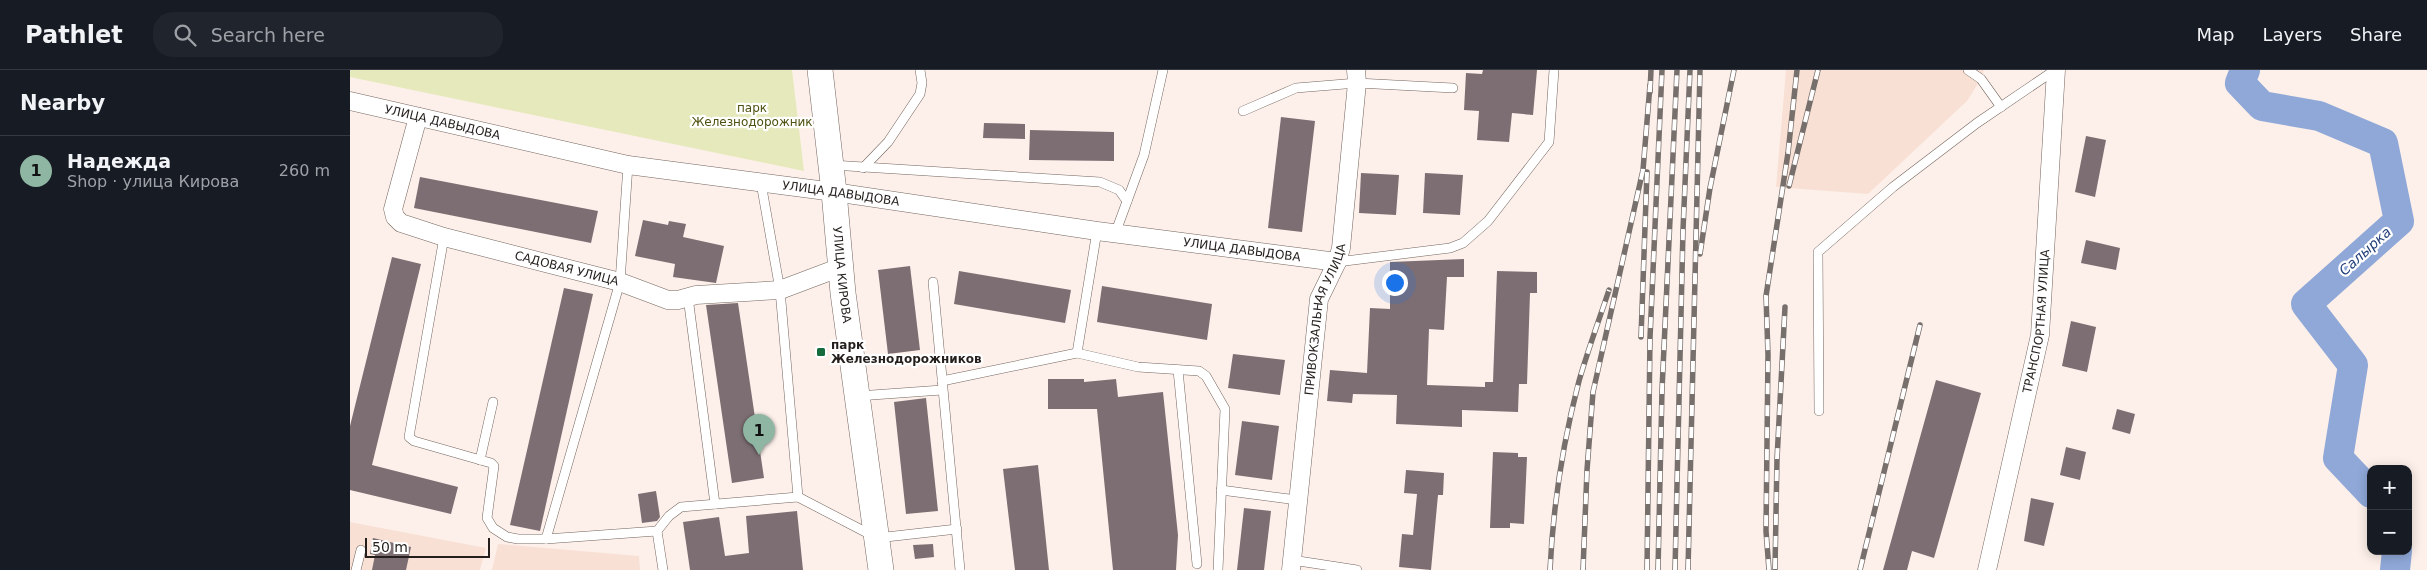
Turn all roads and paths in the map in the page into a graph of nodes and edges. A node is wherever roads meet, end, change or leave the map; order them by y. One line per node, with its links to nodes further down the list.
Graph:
1 (820, 70): 14 (main road, УЛИЦА КИРОВА)
2 (920, 70): 15 (lane)
3 (1163, 70): 18 (lane)
4 (1554, 70): 22 (lane)
5 (1968, 70): 10 (lane)
6 (2056, 70): 10 (lane); 52 (street, ТРАНСПОРТНАЯ УЛИЦА)
7 (1356, 77): 8 (lane); 11 (lane); 22 (street, ПРИВОКЗАЛЬНАЯ УЛИЦА)
8 (1453, 88)
9 (350, 101): 12 (street, УЛИЦА ДАВЫДОВА)
10 (2001, 107): 33 (lane)
11 (1243, 111)
12 (418, 117): 13 (street, УЛИЦА ДАВЫДОВА); 21 (street, САДОВАЯ УЛИЦА)
13 (628, 165): 16 (street, УЛИЦА ДАВЫДОВА); 24 (lane)
14 (831, 165): 15 (lane); 17 (main road, УЛИЦА КИРОВА)
15 (863, 168): 18 (lane)
16 (761, 183): 17 (street, УЛИЦА ДАВЫДОВА); 26 (lane)
17 (834, 192): 19 (street, УЛИЦА ДАВЫДОВА); 23 (main road, УЛИЦА КИРОВА)
18 (1126, 202): 20 (lane)
19 (1097, 231): 20 (street, УЛИЦА ДАВЫДОВА); 28 (lane)
20 (1115, 234): 22 (street, УЛИЦА ДАВЫДОВА)
21 (444, 237): 24 (street, САДОВАЯ УЛИЦА); 34 (lane)
22 (1337, 262): 37 (street, ПРИВОКЗАЛЬНАЯ УЛИЦА)
23 (841, 267): 26 (street, САДОВАЯ УЛИЦА); 31 (main road, УЛИЦА КИРОВА)
24 (620, 282): 27 (street, САДОВАЯ УЛИЦА); 42 (lane)
25 (933, 282): 30 (lane)
26 (780, 290): 27 (street, САДОВАЯ УЛИЦА); 36 (lane)
27 (688, 297): 38 (lane)
28 (1078, 353): 29 (lane); 30 (lane)
29 (1178, 370): 35 (lane); 44 (lane)
30 (942, 386): 31 (lane); 39 (lane)
31 (858, 396): 41 (main road, УЛИЦА КИРОВА)
32 (493, 402): 34 (lane)
33 (1819, 411)
34 (480, 460): 42 (lane)
35 (1221, 490): 37 (lane); 50 (lane)
36 (798, 497): 38 (lane); 41 (lane)
37 (1297, 500): 45 (street, ПРИВОКЗАЛЬНАЯ УЛИЦА)
38 (715, 504): 40 (lane)
39 (956, 529): 41 (lane); 49 (lane)
40 (657, 531): 42 (lane); 47 (lane)
41 (877, 538): 48 (main road, УЛИЦА КИРОВА)
42 (546, 539)
43 (361, 550): 46 (lane)
44 (1197, 564)
45 (1291, 565): 51 (lane)
46 (356, 570)
47 (663, 570)
48 (881, 570)
49 (960, 570)
50 (1218, 570)
51 (1358, 570)
52 (1986, 570)

